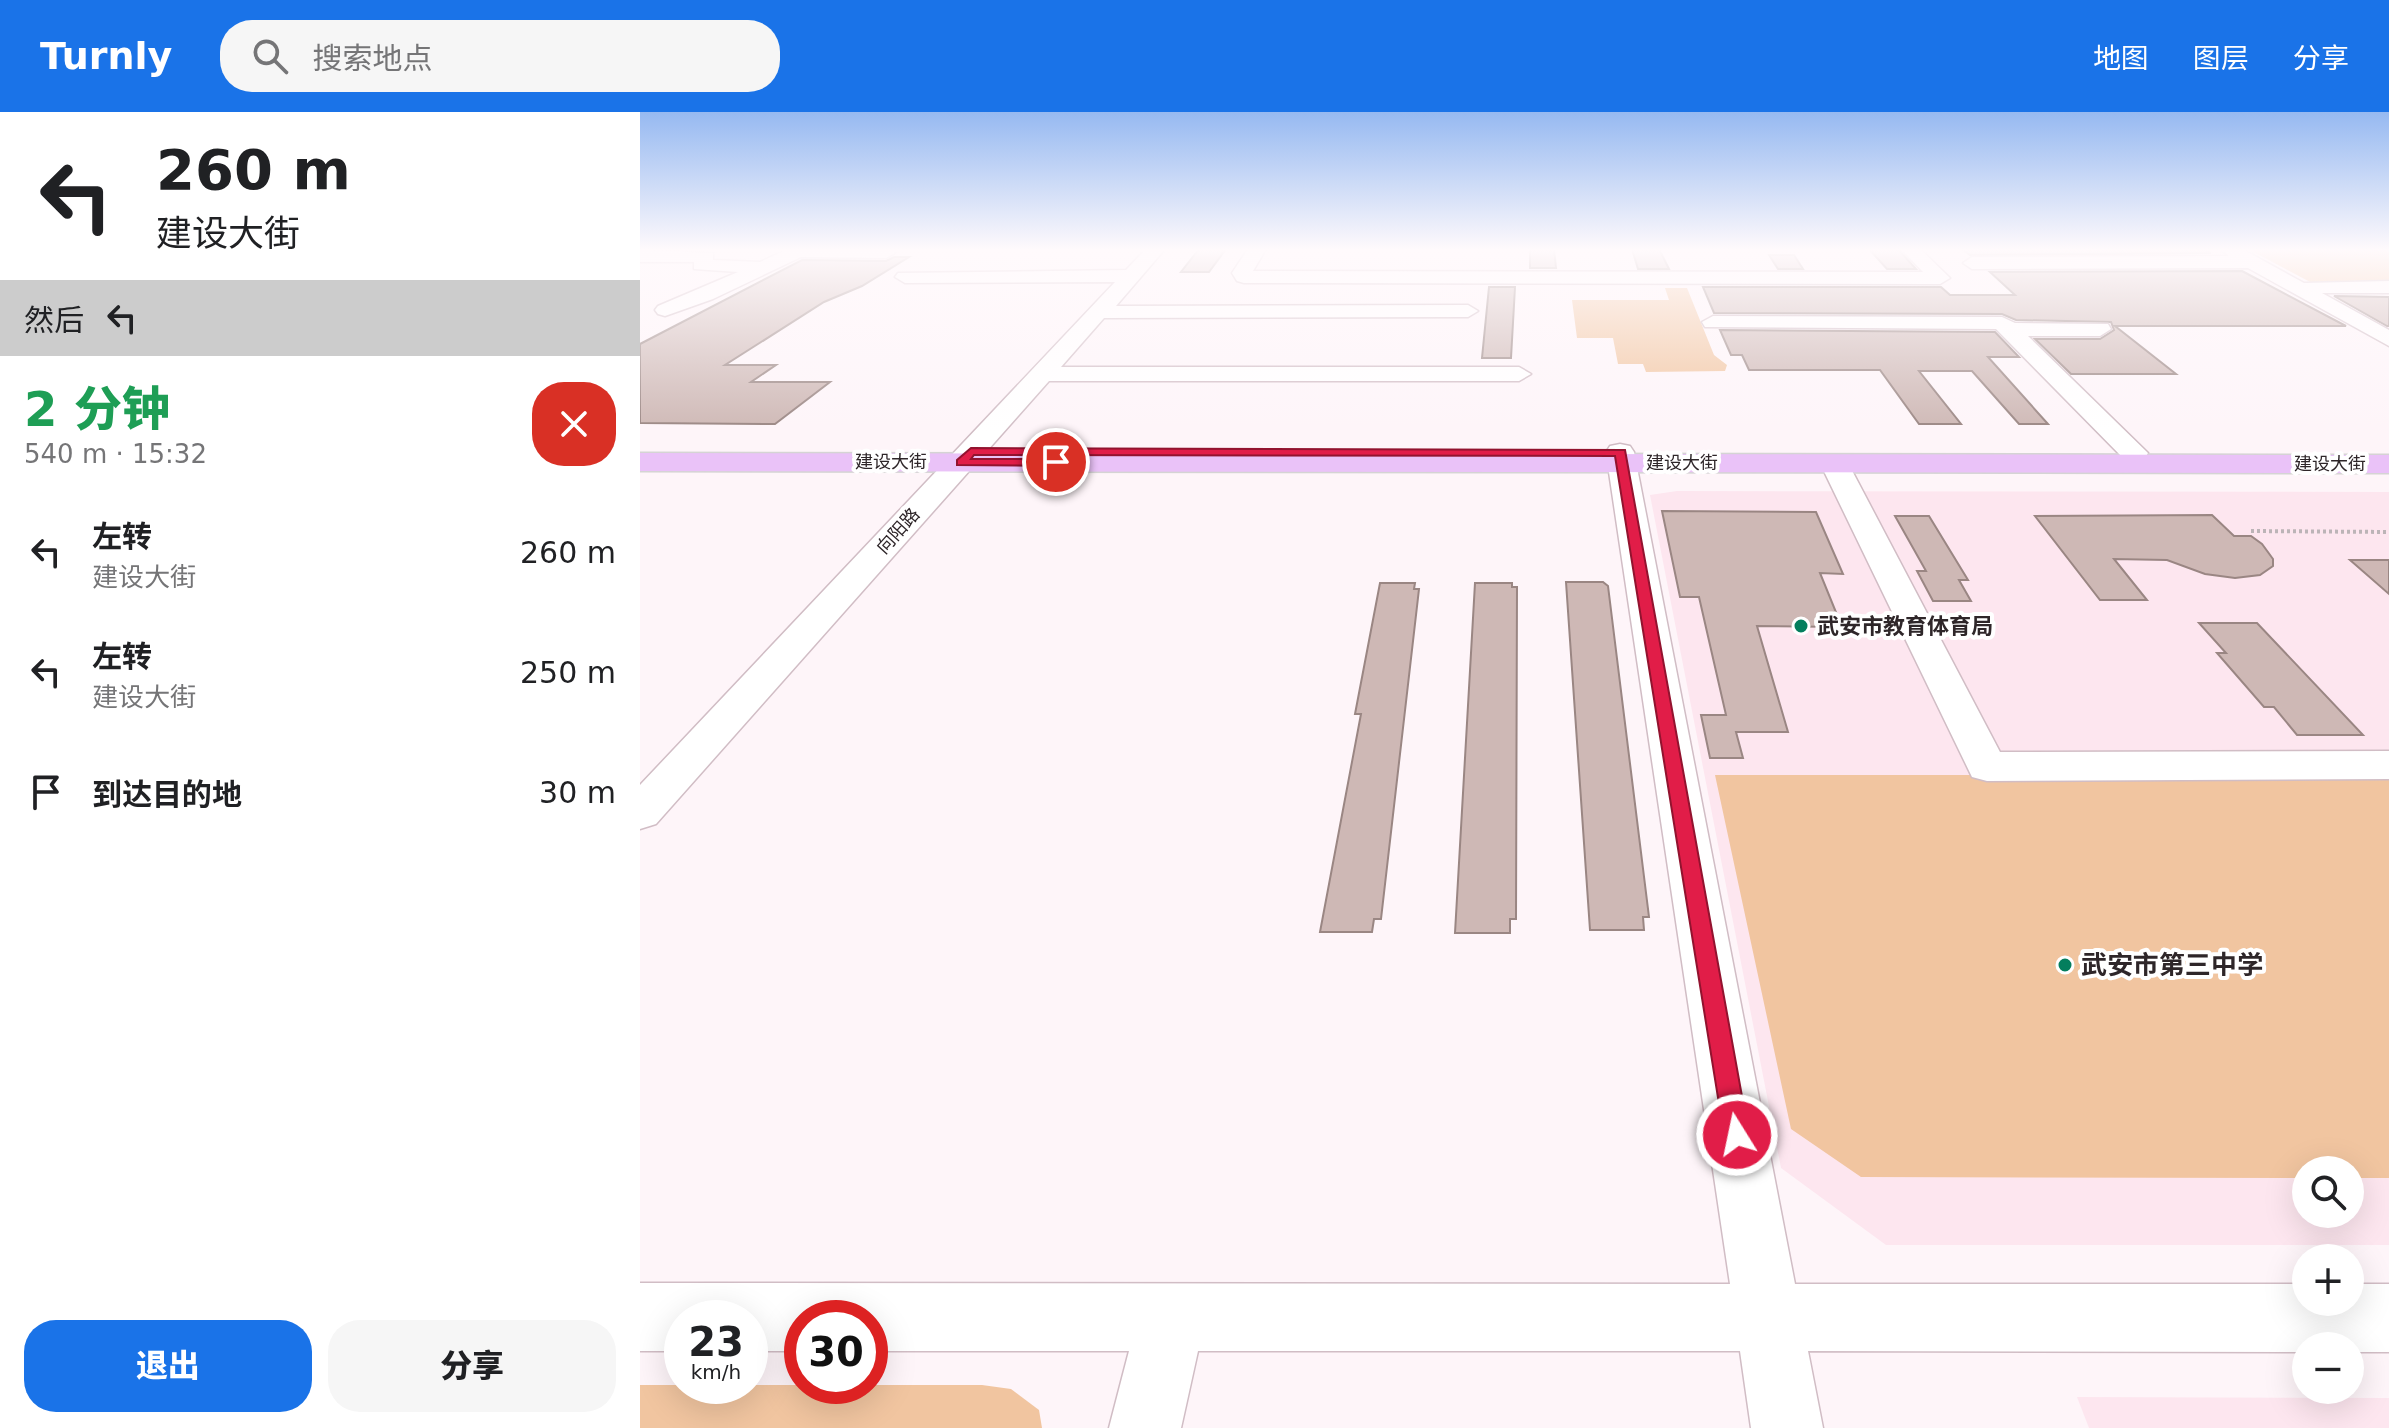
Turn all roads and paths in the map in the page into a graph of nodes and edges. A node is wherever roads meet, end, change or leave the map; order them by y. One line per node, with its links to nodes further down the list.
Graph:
1 (665, 310): 7 (street)
2 (2340, 310): 11 (street)
3 (2354, 310): 9 (street)
4 (1468, 311): 5 (street)
5 (1098, 312): 12 (street, 向阳路)
6 (1713, 322): 10 (street)
7 (640, 324)
8 (2100, 329): 10 (street)
9 (2389, 329)
10 (2009, 330): 15 (street)
11 (2389, 339)
12 (1042, 374): 13 (street); 17 (street, 向阳路)
13 (1519, 374)
14 (640, 451): 17 (main road, 建设大街)
15 (2134, 453): 16 (main road, 建设大街); 18 (main road, 建设大街)
16 (2389, 453)
17 (966, 457): 18 (main road, 建设大街); 19 (main road, 建设大街); 25 (street, 向阳路)
18 (1621, 458): 20 (main road, 建设大街); 28 (street)
19 (640, 462)
20 (1834, 463): 21 (main road, 建设大街); 24 (street)
21 (2389, 464)
22 (2251, 531): 23 (path)
23 (2389, 532)
24 (2389, 765)
25 (640, 813)
26 (640, 1317): 27 (street)
27 (1172, 1317): 28 (street); 30 (street)
28 (1768, 1318): 29 (street); 31 (street)
29 (2389, 1318)
30 (1145, 1428)
31 (1787, 1428)

